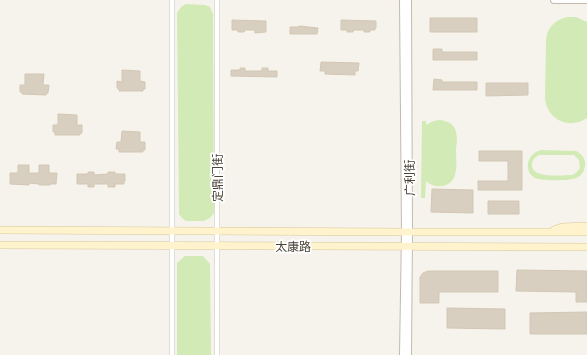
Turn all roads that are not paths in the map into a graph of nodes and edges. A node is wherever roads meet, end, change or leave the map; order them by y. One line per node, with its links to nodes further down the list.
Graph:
1 (172, 0): 10 (street)
2 (217, 0): 9 (street, 定鼎门街)
3 (403, 0): 11 (street, 广利街)
4 (408, 0): 11 (street, 广利街)
5 (554, 0): 6 (street)
6 (587, 0)
7 (587, 226): 12 (main road)
8 (0, 230): 10 (main road, 太康路)
9 (217, 230): 10 (main road, 太康路); 11 (main road, 太康路); 15 (street, 定鼎门街)
10 (172, 231): 16 (street)
11 (407, 232): 12 (main road, 太康路); 17 (street, 广利街)
12 (552, 232): 13 (main road, 太康路)
13 (587, 232)
14 (0, 245): 16 (main road, 太康路)
15 (217, 245): 16 (main road, 太康路); 17 (main road, 太康路); 22 (street, 定鼎门街)
16 (172, 246): 21 (street)
17 (407, 246): 18 (main road, 太康路); 23 (street, 广利街); 24 (street, 广利街)
18 (552, 247): 19 (main road, 太康路); 20 (main road)
19 (587, 247)
20 (587, 251)
21 (172, 355)
22 (217, 355)
23 (403, 355)
24 (408, 355)

